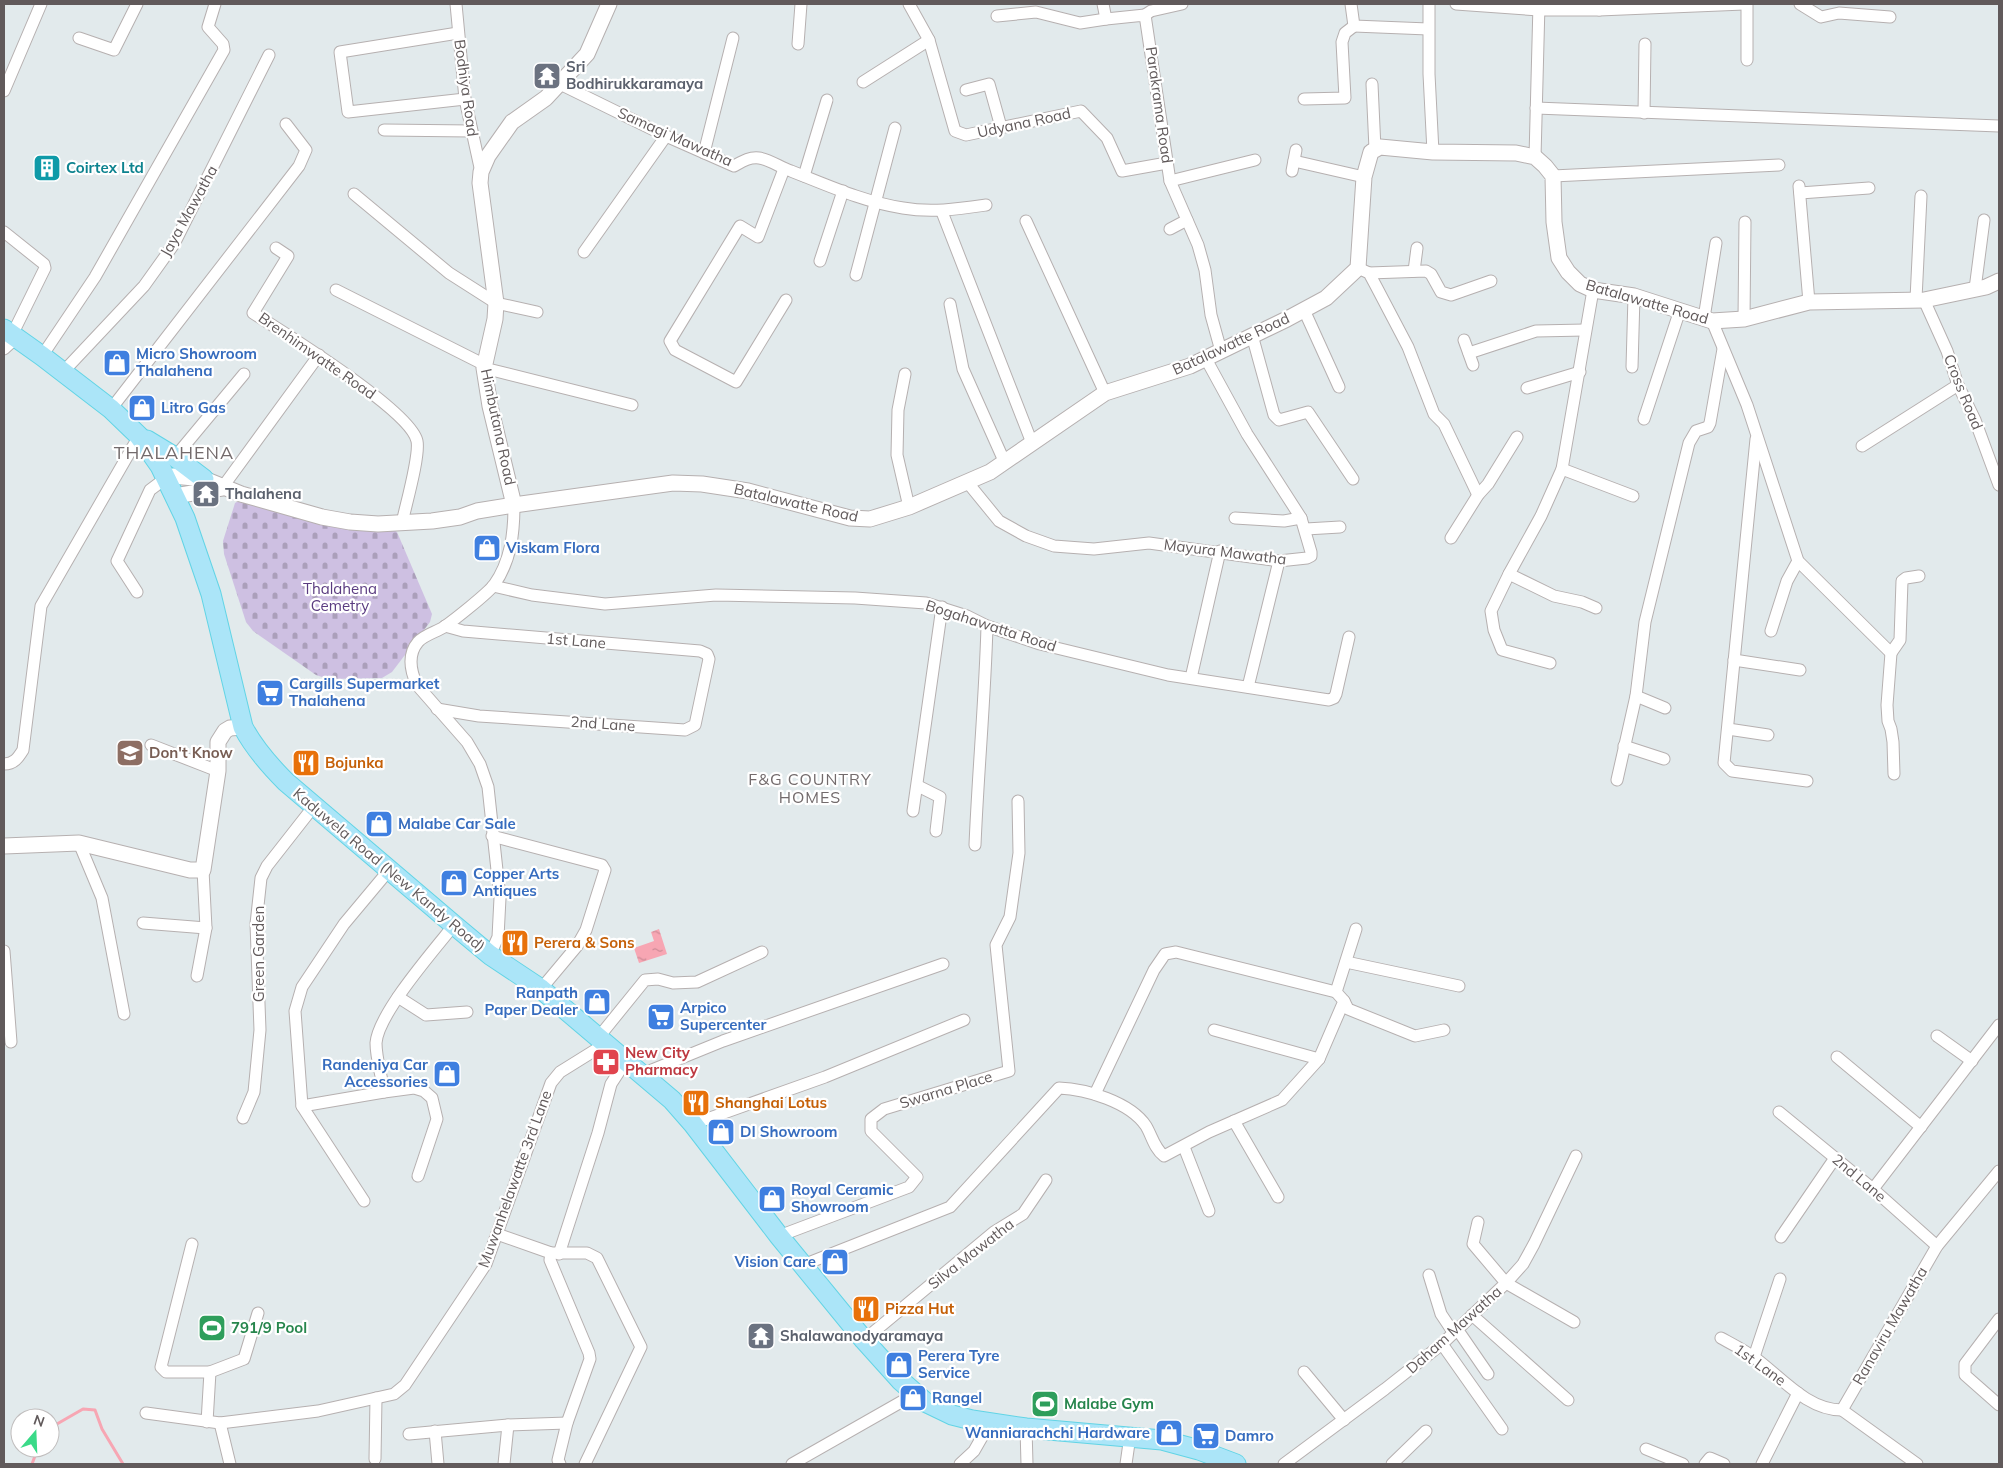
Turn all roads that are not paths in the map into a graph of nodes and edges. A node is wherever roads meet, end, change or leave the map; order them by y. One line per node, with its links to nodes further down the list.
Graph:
1 (41, 4): 37 (street)
2 (137, 4): 26 (street)
3 (215, 4): 109 (street)
4 (456, 4): 25 (street, Bodhiya Road)
5 (609, 4): 34 (street)
6 (801, 4): 29 (street)
7 (909, 4): 28 (street, Udyana Road)
8 (1103, 4): 22 (street)
9 (1182, 4): 19 (street)
10 (1351, 4): 23 (street)
11 (1429, 4): 24 (street)
12 (1456, 4): 16 (street)
13 (1746, 4): 15 (street); 32 (street)
14 (1800, 4): 18 (street)
15 (1699, 5): 17 (street)
16 (1539, 7): 17 (street); 41 (street)
17 (1600, 7)
18 (1838, 8): 21 (street)
19 (1145, 15): 22 (street); 56 (street, Parakrama Road)
20 (997, 16): 22 (street)
21 (1890, 17)
22 (1106, 19)
23 (1354, 26): 24 (street); 39 (street)
24 (1428, 29): 51 (street)
25 (458, 34): 38 (street, Bodhiya Road); 38 (street)
26 (79, 38)
27 (732, 38): 52 (street)
28 (929, 40): 33 (street); 45 (street, Udyana Road)
29 (798, 44)
30 (1645, 44): 42 (street)
31 (269, 54): 114 (street, Jaya Mawatha)
32 (1747, 60)
33 (863, 82)
34 (560, 84): 49 (street, Samagi Mawatha); 59 (street)
35 (1372, 84): 50 (street)
36 (966, 90): 45 (street)
37 (4, 92)
38 (465, 99): 48 (street, Bodhiya Road)
39 (1304, 99)
40 (827, 100): 60 (street)
41 (1536, 108): 42 (street); 53 (street)
42 (1644, 112): 44 (street)
43 (286, 124): 123 (street)
44 (1999, 126)
45 (1001, 127): 56 (street, Udyana Road)
46 (895, 128): 68 (street)
47 (384, 130): 48 (street)
48 (471, 131): 59 (street, Bodhiya Road)
49 (666, 136): 52 (street, Samagi Mawatha); 80 (street)
50 (1374, 149): 51 (street); 62 (street)
51 (1433, 152): 53 (street)
52 (704, 153): 58 (street, Samagi Mawatha)
53 (1535, 157): 61 (street)
54 (1255, 160): 63 (street)
55 (1294, 161): 62 (street)
56 (1167, 163): 63 (street, Parakrama Road)
57 (1779, 165): 61 (street)
58 (784, 169): 60 (street, Samagi Mawatha); 91 (street)
59 (481, 172): 94 (street, Himbutana Road)
60 (804, 176): 65 (street, Samagi Mawatha)
61 (1553, 176): 89 (street, Batalawatte Road)
62 (1364, 177): 82 (street)
63 (1170, 181): 71 (street, Parakrama Road)
64 (1869, 188): 93 (street)
65 (843, 191): 68 (street, Samagi Mawatha); 81 (street)
66 (354, 194): 94 (street)
67 (1921, 196): 92 (street)
68 (876, 202): 70 (street, Samagi Mawatha); 84 (street)
69 (986, 205): 70 (street, Samagi Mawatha)
70 (942, 212): 128 (street)
71 (1187, 220): 75 (street); 106 (street, Parakrama Road)
72 (1984, 220): 87 (street)
73 (1026, 221): 121 (street)
74 (1745, 222): 99 (street)
75 (1170, 229)
76 (4, 232): 103 (street)
77 (1716, 243): 100 (street)
78 (276, 248): 108 (street, Brenhimwatte Road)
79 (1417, 248): 83 (street)
80 (584, 252)
81 (820, 260)
82 (1364, 271): 83 (street); 96 (street, Batalawatte Road); 139 (street)
83 (1414, 271): 85 (street)
84 (856, 275)
85 (1491, 281)
86 (1999, 281): 87 (street, Batalawatte Road)
87 (1975, 289): 92 (street, Batalawatte Road)
88 (336, 290): 112 (street)
89 (1593, 290): 90 (street, Batalawatte Road); 101 (street)
90 (1634, 296): 97 (street, Batalawatte Road); 113 (street)
91 (786, 300)
92 (1920, 300): 93 (street, Batalawatte Road); 118 (street, Cross Road)
93 (1809, 302): 99 (street, Batalawatte Road)
94 (496, 303): 98 (street); 112 (street, Himbutana Road)
95 (950, 304): 131 (street)
96 (1304, 310): 102 (street, Batalawatte Road); 119 (street)
97 (1680, 310): 100 (street, Batalawatte Road); 124 (street)
98 (537, 312)
99 (1744, 319): 100 (street, Batalawatte Road)
100 (1708, 320): 105 (street)
101 (1585, 330): 107 (street); 115 (street)
102 (1252, 335): 106 (street, Batalawatte Road); 135 (street)
103 (9, 338): 109 (main road, Kaduwela Road (New Kandy Road))
104 (1464, 340): 107 (street)
105 (1723, 349): 125 (street); 169 (street)
106 (1221, 351): 110 (street, Batalawatte Road)
107 (1469, 353): 111 (street)
108 (319, 354): 138 (street); 145 (street, Brenhimwatte Road)
109 (42, 356): 114 (main road, Kaduwela Road (New Kandy Road))
110 (1206, 359): 121 (street, Batalawatte Road); 146 (street, Mayura Mawatha)
111 (1473, 365)
112 (483, 366): 122 (street); 142 (street, Himbutana Road)
113 (1632, 367)
114 (64, 372): 123 (main road, Kaduwela Road (New Kandy Road))
115 (1580, 372): 120 (street); 132 (street)
116 (244, 374): 130 (street)
117 (905, 374): 143 (street)
118 (1958, 385): 129 (street); 137 (street, Cross Road)
119 (1338, 387)
120 (1526, 388)
121 (1105, 393): 128 (street, Batalawatte Road)
122 (632, 404)
123 (111, 409): 126 (main road, Kaduwela Road (New Kandy Road))
124 (1644, 419)
125 (1756, 435): 151 (street); 164 (street)
126 (139, 436): 130 (main road); 133 (main road, Kaduwela Road (New Kandy Road)); 178 (street)
127 (1517, 437): 139 (street)
128 (1032, 442): 131 (street, Batalawatte Road)
129 (1862, 446)
130 (175, 457): 134 (main road)
131 (1005, 463): 136 (street, Batalawatte Road)
132 (1562, 469): 141 (street); 152 (street)
133 (166, 478): 134 (street); 140 (main road, Kaduwela Road (New Kandy Road)); 155 (street)
134 (204, 479): 138 (street, Batalawatte Road)
135 (1353, 479)
136 (968, 483): 143 (street, Batalawatte Road); 149 (street, Mayura Mawatha)
137 (1999, 485)
138 (222, 488): 140 (street); 145 (street, Batalawatte Road)
139 (1478, 495): 148 (street)
140 (175, 496): 172 (main road, Kaduwela Road (New Kandy Road))
141 (1633, 496)
142 (514, 504): 143 (street, Batalawatte Road); 145 (street, Batalawatte Road); 154 (street)
143 (909, 507)
144 (1235, 518): 146 (street)
145 (402, 523)
146 (1303, 524): 147 (street); 150 (street, Mayura Mawatha)
147 (1340, 527)
148 (1451, 538)
149 (1220, 552): 150 (street, Mayura Mawatha); 167 (street)
150 (1279, 561): 168 (street)
151 (1798, 561): 160 (street); 162 (street)
152 (1509, 574): 157 (street); 165 (street)
153 (1919, 576): 162 (street)
154 (493, 586): 156 (street, Bogahawatta Road); 158 (street)
155 (137, 592)
156 (942, 607): 159 (street, Bogahawatta Road); 183 (street)
157 (1596, 608)
158 (445, 626): 163 (street, 1st Lane); 171 (street)
159 (988, 626): 167 (street, Bogahawatta Road); 190 (street)
160 (1770, 631)
161 (1349, 637): 168 (street, Bogahawatta Road)
162 (1891, 653): 180 (street)
163 (707, 654): 171 (street, 2nd Lane)
164 (1734, 660): 166 (street); 173 (street)
165 (1550, 663)
166 (1800, 670)
167 (1191, 678): 168 (street, Bogahawatta Road)
168 (1248, 687)
169 (1636, 696): 170 (street); 176 (street)
170 (1665, 708)
171 (437, 709): 188 (street)
172 (243, 727): 179 (street); 185 (main road, Kaduwela Road (New Kandy Road))
173 (1728, 728): 174 (street); 182 (street)
174 (1768, 735)
175 (152, 745): 179 (street)
176 (1624, 746): 177 (street); 181 (street)
177 (1664, 759)
178 (4, 764)
179 (218, 771): 192 (street)
180 (1894, 774)
181 (1617, 780)
182 (1807, 781)
183 (918, 786): 186 (street); 187 (street)
184 (1018, 801): 242 (street, Swarna Place)
185 (314, 806): 193 (main road, Kaduwela Road (New Kandy Road)); 226 (street, Green Garden)
186 (913, 811)
187 (936, 831)
188 (492, 836): 200 (street); 205 (street)
189 (79, 843): 191 (street); 192 (street); 209 (street)
190 (975, 845)
191 (4, 846)
192 (203, 870): 196 (street)
193 (390, 870): 195 (main road, Kaduwela Road (New Kandy Road)); 224 (street)
194 (143, 923): 196 (street)
195 (454, 926): 200 (main road, Kaduwela Road (New Kandy Road)); 206 (street)
196 (206, 928): 203 (street)
197 (1356, 929): 201 (street)
198 (4, 951): 216 (street)
199 (762, 952): 215 (street, Muwanhelawatte 3rd Lane)
200 (490, 955): 205 (main road, Kaduwela Road (New Kandy Road))
201 (1346, 962): 204 (street); 207 (street)
202 (943, 964): 221 (street)
203 (197, 976)
204 (1459, 986)
205 (541, 989): 215 (main road, Kaduwela Road (New Kandy Road))
206 (398, 997): 208 (street); 222 (street)
207 (1340, 997): 213 (street); 218 (street); 223 (street)
208 (467, 1012)
209 (124, 1014)
210 (964, 1020): 228 (street)
211 (1999, 1026): 220 (street)
212 (1214, 1030): 218 (street)
213 (1444, 1030)
214 (1937, 1036): 220 (street)
215 (601, 1041): 219 (main road, Kaduwela Road (New Kandy Road)); 241 (street, Muwanhelawatte 3rd Lane)
216 (12, 1042)
217 (1837, 1057): 229 (street)
218 (1319, 1059): 227 (street)
219 (626, 1061): 221 (main road, Kaduwela Road (New Kandy Road)); 246 (street)
220 (1972, 1061): 229 (street)
221 (642, 1074): 228 (main road, Kaduwela Road (New Kandy Road))
222 (384, 1092): 224 (street); 234 (street)
223 (1095, 1094): 230 (street); 247 (street)
224 (302, 1106): 238 (street)
225 (1779, 1112): 232 (street, 2nd Lane)
226 (243, 1118)
227 (1234, 1121): 230 (street); 237 (street)
228 (693, 1124): 242 (main road, Kaduwela Road (New Kandy Road))
229 (1921, 1127): 236 (street)
230 (1184, 1146): 239 (street)
231 (1576, 1156): 250 (street, Daham Mawatha)
232 (1835, 1158): 236 (street, 2nd Lane); 243 (street)
233 (1999, 1171): 245 (street, Ranaviru Mawatha)
234 (418, 1176)
235 (1046, 1180): 257 (street, Silva Mawatha)
236 (1872, 1189): 245 (street, 2nd Lane)
237 (1278, 1197)
238 (364, 1200)
239 (1210, 1211)
240 (1478, 1222): 250 (street)
241 (497, 1234): 246 (street); 265 (street, Muwanhelawatte 3rd Lane)
242 (779, 1236): 247 (main road, Kaduwela Road (New Kandy Road))
243 (1781, 1237)
244 (192, 1244): 260 (street)
245 (1937, 1246): 268 (street, Ranaviru Mawatha)
246 (555, 1254): 273 (street); 288 (street)
247 (803, 1265): 257 (main road, Kaduwela Road (New Kandy Road))
248 (1429, 1275): 255 (street)
249 (1780, 1278): 259 (street)
250 (1506, 1283): 252 (street, Daham Mawatha); 254 (street)
251 (258, 1313): 260 (street)
252 (1472, 1315): 255 (street, Daham Mawatha); 266 (street)
253 (1999, 1319): 267 (street)
254 (1574, 1322)
255 (1455, 1330): 258 (street, Daham Mawatha); 262 (street)
256 (1721, 1338): 259 (street, 1st Lane)
257 (864, 1340): 264 (main road, Kaduwela Road (New Kandy Road))
258 (1442, 1344): 270 (street, Daham Mawatha); 277 (street)
259 (1754, 1357): 263 (street, 1st Lane)
260 (210, 1372): 271 (street)
261 (1304, 1372): 270 (street)
262 (1488, 1374)
263 (1798, 1393): 268 (street, 1st Lane); 299 (street, 1st Lane)
264 (915, 1394): 274 (main road, Kaduwela Road (New Kandy Road)); 289 (street)
265 (376, 1398): 272 (street, Muwanhelawatte 3rd Lane); 283 (street)
266 (1568, 1400)
267 (1999, 1404)
268 (1842, 1410): 300 (street)
269 (146, 1413): 271 (street, Muwanhelawatte 3rd Lane)
270 (1344, 1420): 294 (street, Daham Mawatha)
271 (207, 1422): 272 (street, Muwanhelawatte 3rd Lane)
272 (220, 1423): 284 (street)
273 (567, 1423): 275 (street); 287 (street)
274 (990, 1423): 276 (main road, Kaduwela Road (New Kandy Road)); 290 (street)
275 (508, 1425): 279 (street); 286 (street)
276 (1026, 1428): 281 (main road, Kaduwela Road (New Kandy Road)); 291 (street)
277 (1502, 1429)
278 (1426, 1431): 295 (street)
279 (436, 1432): 280 (street); 285 (street)
280 (409, 1434)
281 (1130, 1436): 292 (street); 293 (main road, Kaduwela Road (New Kandy Road))
282 (1646, 1449): 296 (street)
283 (375, 1458)
284 (230, 1464)
285 (438, 1464)
286 (504, 1464)
287 (560, 1464)
288 (585, 1464)
289 (792, 1464)
290 (960, 1464)
291 (1027, 1464)
292 (1126, 1464)
293 (1236, 1464)
294 (1284, 1464)
295 (1392, 1464)
296 (1683, 1464)
297 (1704, 1464): 298 (street)
298 (1724, 1464)
299 (1762, 1464)
300 (1917, 1464)

